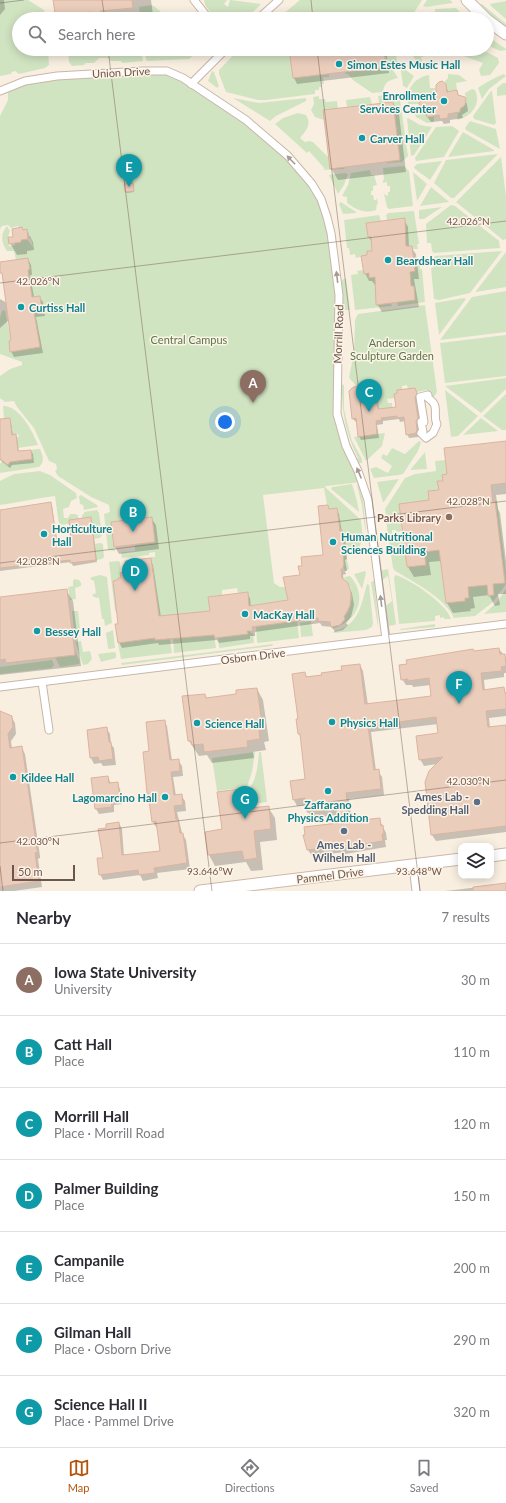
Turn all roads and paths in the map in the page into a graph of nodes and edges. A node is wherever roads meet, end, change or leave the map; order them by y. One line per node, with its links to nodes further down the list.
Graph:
1 (194, 0): 4 (street)
2 (279, 0): 5 (street)
3 (467, 0): 6 (street)
4 (203, 12)
5 (266, 12)
6 (478, 12)
7 (494, 26): 8 (street)
8 (506, 34)
9 (219, 56): 10 (street)
10 (191, 84): 11 (street, Union Drive); 14 (street, Morrill Road, one-way to 10)
11 (0, 91)
12 (435, 414): 12 (street)
13 (506, 624): 14 (street, Osborn Drive)
14 (386, 639): 15 (street, Osborn Drive)
15 (42, 682): 16 (street, Osborn Drive); 17 (street)
16 (0, 687)
17 (50, 730)
18 (506, 854): 19 (street)
19 (494, 856)
20 (458, 859): 21 (street, Pammel Drive)
21 (413, 865): 22 (street, Pammel Drive); 23 (street)
22 (205, 891)
23 (416, 891)

